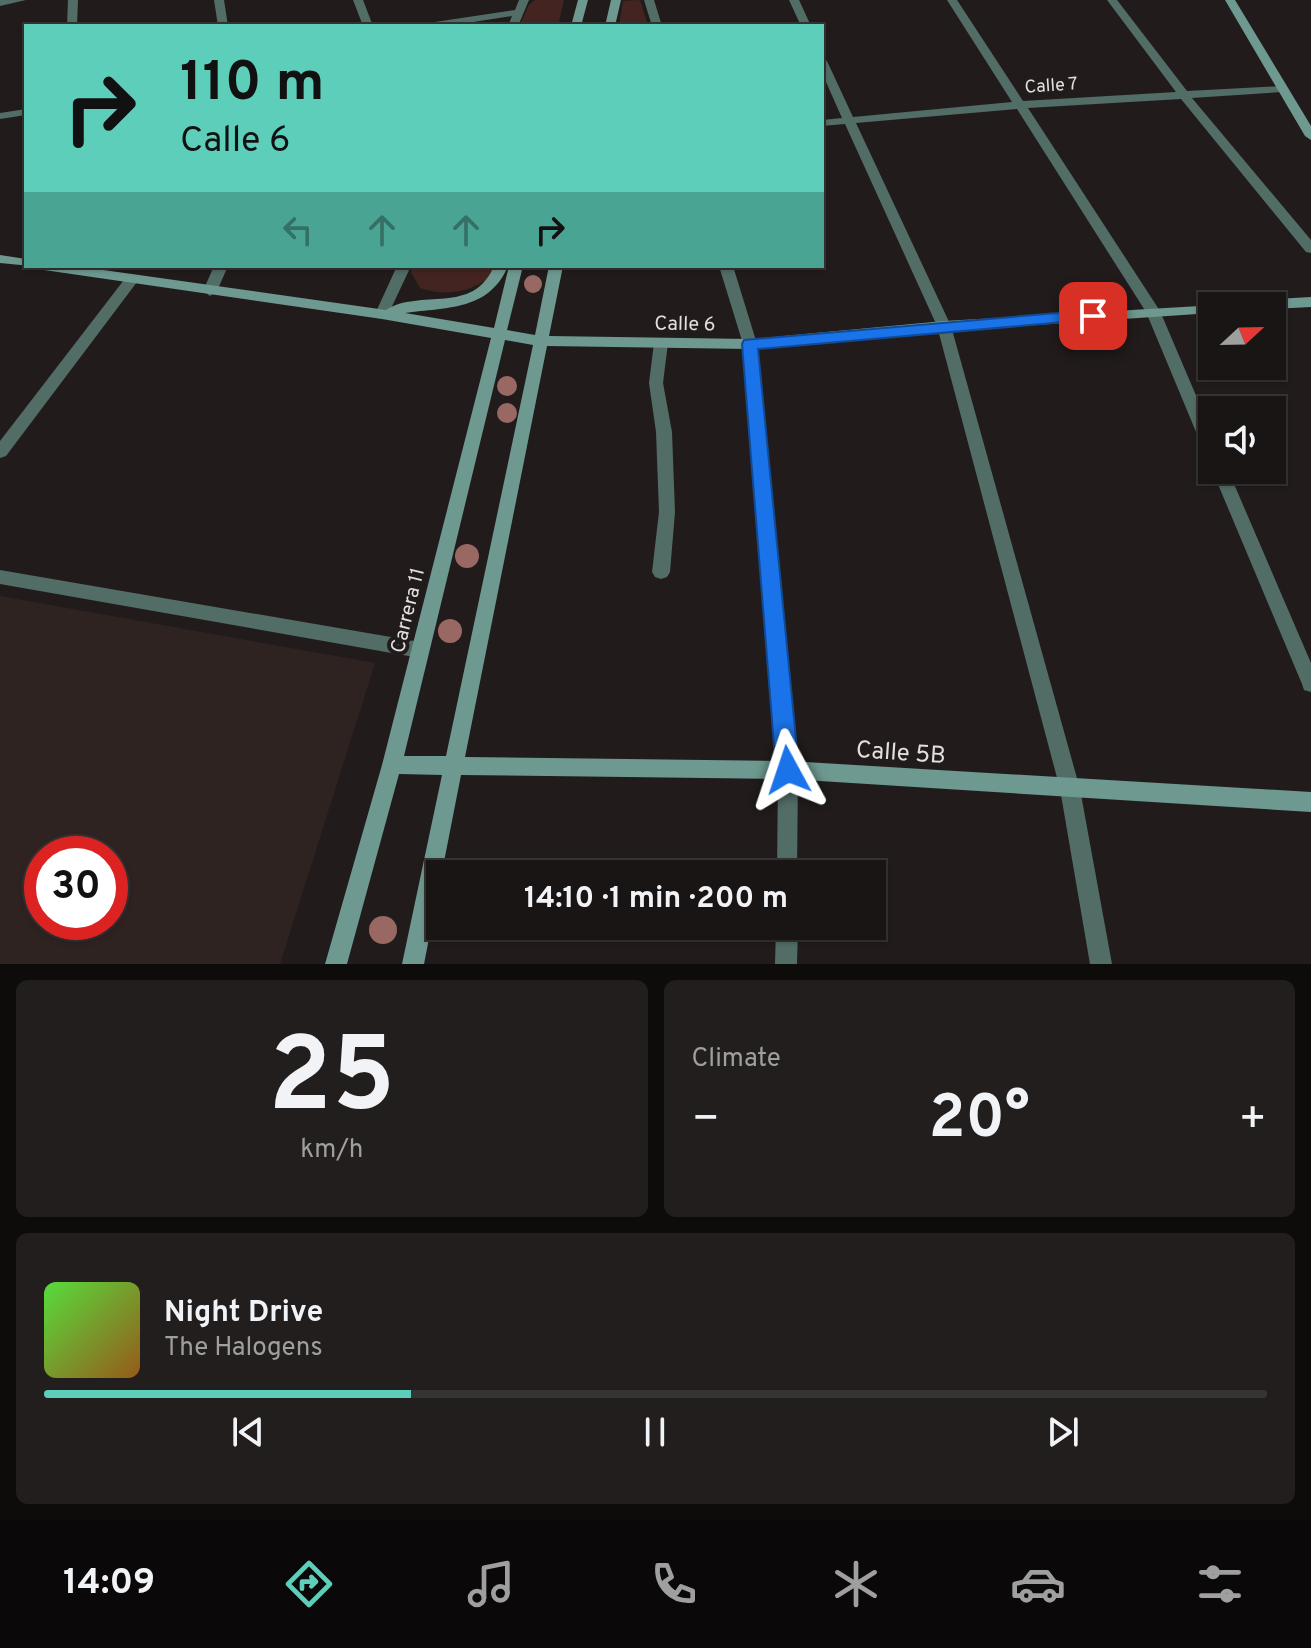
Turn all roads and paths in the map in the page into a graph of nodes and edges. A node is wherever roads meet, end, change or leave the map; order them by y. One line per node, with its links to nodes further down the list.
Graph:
1 (21, 0): 13 (street)
2 (73, 0): 15 (street)
3 (219, 0): 16 (street)
4 (358, 0): 17 (street)
5 (524, 0): 14 (street)
6 (583, 0): 20 (main road)
7 (616, 0): 21 (main road)
8 (649, 0): 22 (street)
9 (794, 0): 23 (street)
10 (952, 0): 27 (street)
11 (1112, 0): 26 (street)
12 (1230, 0): 25 (main road)
13 (0, 3)
14 (520, 12): 18 (street); 19 (street)
15 (72, 24)
16 (223, 24)
17 (367, 24)
18 (441, 24)
19 (514, 24)
20 (577, 24)
21 (610, 24)
22 (656, 24)
23 (805, 24)
24 (824, 65): 32 (street)
25 (1282, 89): 26 (street, Calle 7); 29 (main road)
26 (1183, 94): 27 (street, Calle 7); 35 (street)
27 (1020, 105): 32 (street, Calle 7); 50 (street)
28 (24, 112): 31 (street)
29 (1296, 113): 30 (street); 34 (main road)
30 (1311, 113)
31 (0, 116)
32 (849, 120): 33 (street, Calle 7); 52 (street)
33 (824, 123)
34 (1311, 136)
35 (1311, 249)
36 (0, 259): 37 (main road)
37 (24, 263)
38 (67, 268): 45 (main road, Calle 6)
39 (220, 268): 46 (street)
40 (403, 268): 51 (street)
41 (500, 268): 51 (main road)
42 (516, 268): 53 (main road, Carrera 11)
43 (556, 268): 54 (main road)
44 (727, 268): 56 (street)
45 (132, 279): 46 (main road, Calle 6); 58 (street)
46 (210, 291): 51 (main road, Calle 6)
47 (1311, 302): 48 (main road)
48 (1286, 303)
49 (1198, 309): 50 (main road, Calle 6)
50 (1153, 311): 52 (main road, Calle 6); 57 (street)
51 (382, 314): 53 (main road, Calle 6)
52 (944, 326): 56 (main road, Calle 6); 67 (street)
53 (500, 334): 54 (main road, Calle 6); 62 (main road, Carrera 11)
54 (540, 341): 55 (main road, Calle 6); 65 (main road)
55 (661, 343): 56 (main road, Calle 6); 60 (street)
56 (750, 344): 66 (street)
57 (1198, 418)
58 (0, 452)
59 (1226, 484): 63 (street)
60 (661, 572)
61 (0, 577): 62 (street)
62 (420, 650): 64 (main road, Carrera 11)
63 (1311, 684)
64 (392, 765): 65 (main road, Calle 5B); 71 (main road, Carrera 11)
65 (455, 766): 66 (main road, Calle 5B); 72 (main road)
66 (788, 770): 67 (main road, Calle 5B); 69 (street)
67 (1070, 789): 68 (main road, Calle 5B); 74 (street)
68 (1311, 802)
69 (787, 860)
70 (787, 940): 73 (street)
71 (336, 964)
72 (413, 964)
73 (786, 964)
74 (1101, 964)

